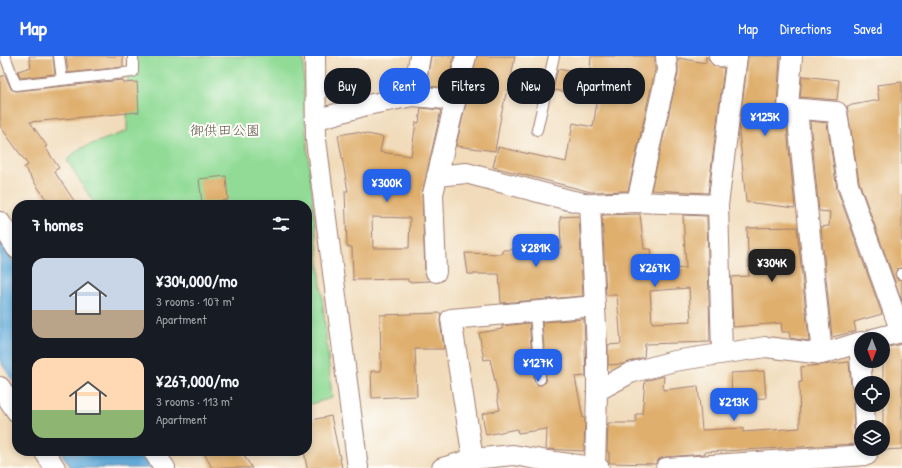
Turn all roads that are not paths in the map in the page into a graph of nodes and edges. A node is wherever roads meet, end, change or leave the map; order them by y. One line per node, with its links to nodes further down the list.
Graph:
1 (5, 56): 13 (lane)
2 (59, 56): 13 (lane)
3 (133, 56): 13 (lane)
4 (315, 56): 17 (street)
5 (420, 56): 11 (street)
6 (466, 56): 12 (street)
7 (554, 56): 18 (lane)
8 (666, 56): 20 (street)
9 (792, 56): 16 (street)
10 (731, 57): 22 (street)
11 (418, 68)
12 (463, 68)
13 (62, 80)
14 (379, 103): 17 (street)
15 (455, 104): 19 (street)
16 (796, 110): 28 (street); 31 (street)
17 (315, 120): 42 (street)
18 (537, 130)
19 (437, 176): 21 (street); 25 (street)
20 (637, 202): 21 (street); 22 (street)
21 (590, 204): 26 (street)
22 (718, 205): 30 (street)
23 (0, 222): 24 (street)
24 (12, 241)
25 (436, 272)
26 (595, 306): 27 (street); 34 (street)
27 (535, 312): 32 (lane); 39 (street)
28 (890, 335)
29 (854, 344): 31 (street)
30 (722, 352): 31 (street); 34 (street)
31 (822, 354)
32 (540, 379)
33 (0, 387): 35 (street)
34 (597, 391): 44 (street)
35 (12, 405)
36 (47, 456): 40 (street)
37 (157, 456): 41 (street)
38 (867, 457): 45 (street)
39 (473, 458): 43 (street); 44 (street)
40 (55, 468)
41 (165, 468)
42 (358, 468)
43 (442, 468)
44 (597, 468)
45 (666, 468)

